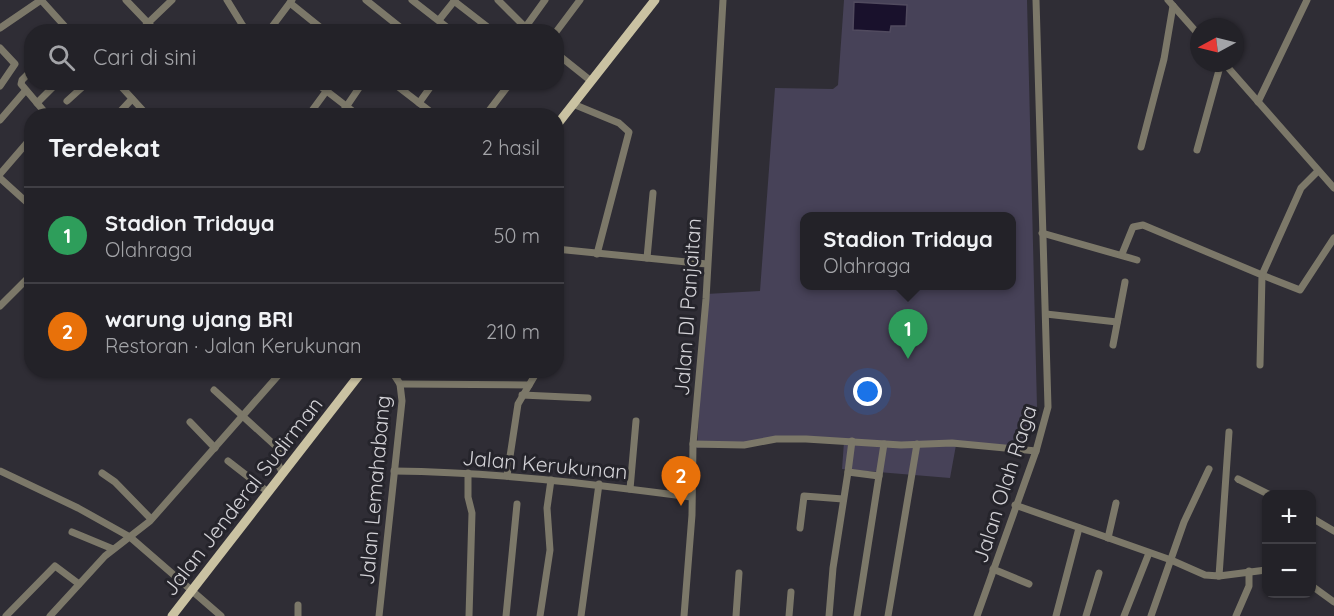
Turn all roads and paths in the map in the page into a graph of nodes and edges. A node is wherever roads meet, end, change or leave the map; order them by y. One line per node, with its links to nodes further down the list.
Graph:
1 (41, 0): 19 (street); 30 (street)
2 (126, 0): 18 (street)
3 (172, 0): 18 (street)
4 (227, 0): 20 (street)
5 (366, 0): 23 (street)
6 (412, 0): 17 (street)
7 (498, 0): 26 (street)
8 (545, 0): 27 (street)
9 (580, 0): 28 (street)
10 (656, 0): 35 (main road)
11 (723, 0): 77 (street, Jalan DI Panjaitan)
12 (1036, 0): 70 (street, Jalan Olah Raga)
13 (1307, 0): 48 (street)
14 (454, 1): 17 (street); 25 (street)
15 (291, 2): 21 (street); 22 (street)
16 (1171, 3): 29 (street); 63 (street)
17 (439, 20): 24 (street)
18 (148, 23)
19 (63, 24)
20 (242, 24)
21 (274, 24)
22 (317, 24)
23 (396, 24)
24 (444, 24)
25 (484, 24)
26 (522, 24)
27 (530, 24)
28 (562, 24)
29 (1190, 25)
30 (0, 28)
31 (0, 48): 36 (street)
32 (564, 59): 35 (street)
33 (1219, 72): 64 (street)
34 (1230, 72): 48 (street)
35 (591, 81): 51 (main road)
36 (0, 86)
37 (50, 90): 49 (street)
38 (79, 90): 47 (street)
39 (124, 90): 46 (street)
40 (358, 90): 52 (street)
41 (402, 90): 50 (street)
42 (428, 90): 50 (street)
43 (505, 90): 59 (street)
44 (25, 91): 49 (street); 61 (street)
45 (327, 91): 52 (street); 56 (street)
46 (132, 99): 54 (street); 55 (street)
47 (67, 101)
48 (1258, 102): 65 (street)
49 (37, 103): 53 (street)
50 (419, 103): 58 (street)
51 (573, 104): 60 (main road); 73 (street)
52 (347, 106): 57 (street)
53 (41, 108)
54 (124, 108)
55 (141, 108)
56 (314, 108)
57 (349, 108)
58 (426, 108)
59 (491, 108)
60 (564, 116)
61 (0, 120)
62 (24, 147): 66 (street)
63 (1141, 147)
64 (1197, 150)
65 (1318, 171): 67 (street); 78 (street)
66 (0, 176): 69 (street)
67 (1334, 188)
68 (653, 193): 75 (street)
69 (24, 199)
70 (1042, 233): 74 (street); 82 (street, Jalan Olah Raga)
71 (1334, 238): 78 (street)
72 (564, 250): 73 (street)
73 (597, 254): 75 (street)
74 (1122, 254): 76 (street); 78 (street)
75 (647, 258): 77 (street)
76 (1137, 260)
77 (707, 264): 100 (street, Jalan DI Panjaitan)
78 (1262, 275): 85 (street)
79 (24, 282): 81 (street)
80 (1125, 282): 83 (street)
81 (0, 306)
82 (1046, 314): 83 (street); 104 (street, Jalan Olah Raga)
83 (1117, 322): 84 (street)
84 (1113, 345)
85 (1260, 365)
86 (276, 378): 95 (street)
87 (357, 378): 109 (main road, Jalan Jenderal Sudirman)
88 (396, 378): 90 (street, Jalan Lemahabang)
89 (533, 378): 91 (street)
90 (400, 384): 91 (street); 108 (street, Jalan Lemahabang)
91 (529, 385): 93 (street)
92 (214, 390): 95 (street)
93 (522, 395): 94 (street); 113 (street)
94 (588, 398)
95 (242, 417): 103 (street); 109 (street)
96 (636, 421): 118 (street)
97 (190, 422): 103 (street)
98 (1229, 432): 142 (street)
99 (852, 441): 100 (street); 101 (street); 110 (street)
100 (693, 444): 121 (street, Jalan DI Panjaitan)
101 (884, 444): 102 (street); 114 (street)
102 (917, 444): 104 (street); 165 (street)
103 (215, 448): 126 (street)
104 (1036, 451): 125 (street, Jalan Olah Raga)
105 (228, 461): 119 (street)
106 (1209, 469): 136 (street)
107 (0, 471): 132 (street)
108 (394, 471): 112 (street, Jalan Kerukunan); 155 (street, Jalan Lemahabang)
109 (282, 472): 119 (main road, Jalan Jenderal Sudirman)
110 (848, 472): 114 (street); 122 (street)
111 (102, 473): 126 (street)
112 (468, 473): 113 (street, Jalan Kerukunan); 156 (street)
113 (507, 476): 116 (street, Jalan Kerukunan)
114 (879, 476): 164 (street)
115 (1238, 479): 120 (street)
116 (551, 480): 117 (street, Jalan Kerukunan); 158 (street)
117 (599, 484): 118 (street, Jalan Kerukunan); 159 (street)
118 (630, 489): 121 (street, Jalan Kerukunan)
119 (267, 492): 146 (main road, Jalan Jenderal Sudirman)
120 (1262, 492)
121 (692, 497): 160 (street, Jalan DI Panjaitan)
122 (843, 499): 128 (street); 163 (street)
123 (1116, 503): 133 (street)
124 (517, 504): 157 (street)
125 (1015, 504): 129 (street); 137 (street, Jalan Olah Raga)
126 (151, 519): 132 (street)
127 (1316, 521): 130 (street)
128 (800, 528)
129 (1079, 528): 133 (street); 167 (street)
130 (1334, 531)
131 (72, 532): 134 (street)
132 (128, 538): 134 (street); 146 (street)
133 (1108, 538): 135 (street)
134 (117, 547): 143 (street)
135 (1149, 553): 136 (street); 169 (street)
136 (1171, 560): 142 (street); 170 (street)
137 (993, 569): 144 (street); 166 (street, Jalan Olah Raga)
138 (1262, 570): 139 (street)
139 (1249, 571): 142 (street); 171 (street)
140 (739, 573): 161 (street)
141 (1099, 573): 168 (street)
142 (1219, 576)
143 (79, 584): 150 (street); 151 (street)
144 (1029, 584)
145 (1316, 589): 148 (street)
146 (190, 590): 152 (main road, Jalan Jenderal Sudirman); 153 (street)
147 (791, 592): 162 (street)
148 (1334, 602)
149 (298, 605): 154 (street)
150 (6, 616)
151 (50, 616)
152 (172, 616)
153 (221, 616)
154 (298, 616)
155 (379, 616)
156 (469, 616)
157 (506, 616)
158 (540, 616)
159 (581, 616)
160 (684, 616)
161 (736, 616)
162 (789, 616)
163 (829, 616)
164 (857, 616)
165 (888, 616)
166 (977, 616)
167 (1056, 616)
168 (1086, 616)
169 (1124, 616)
170 (1151, 616)
171 (1236, 616)

